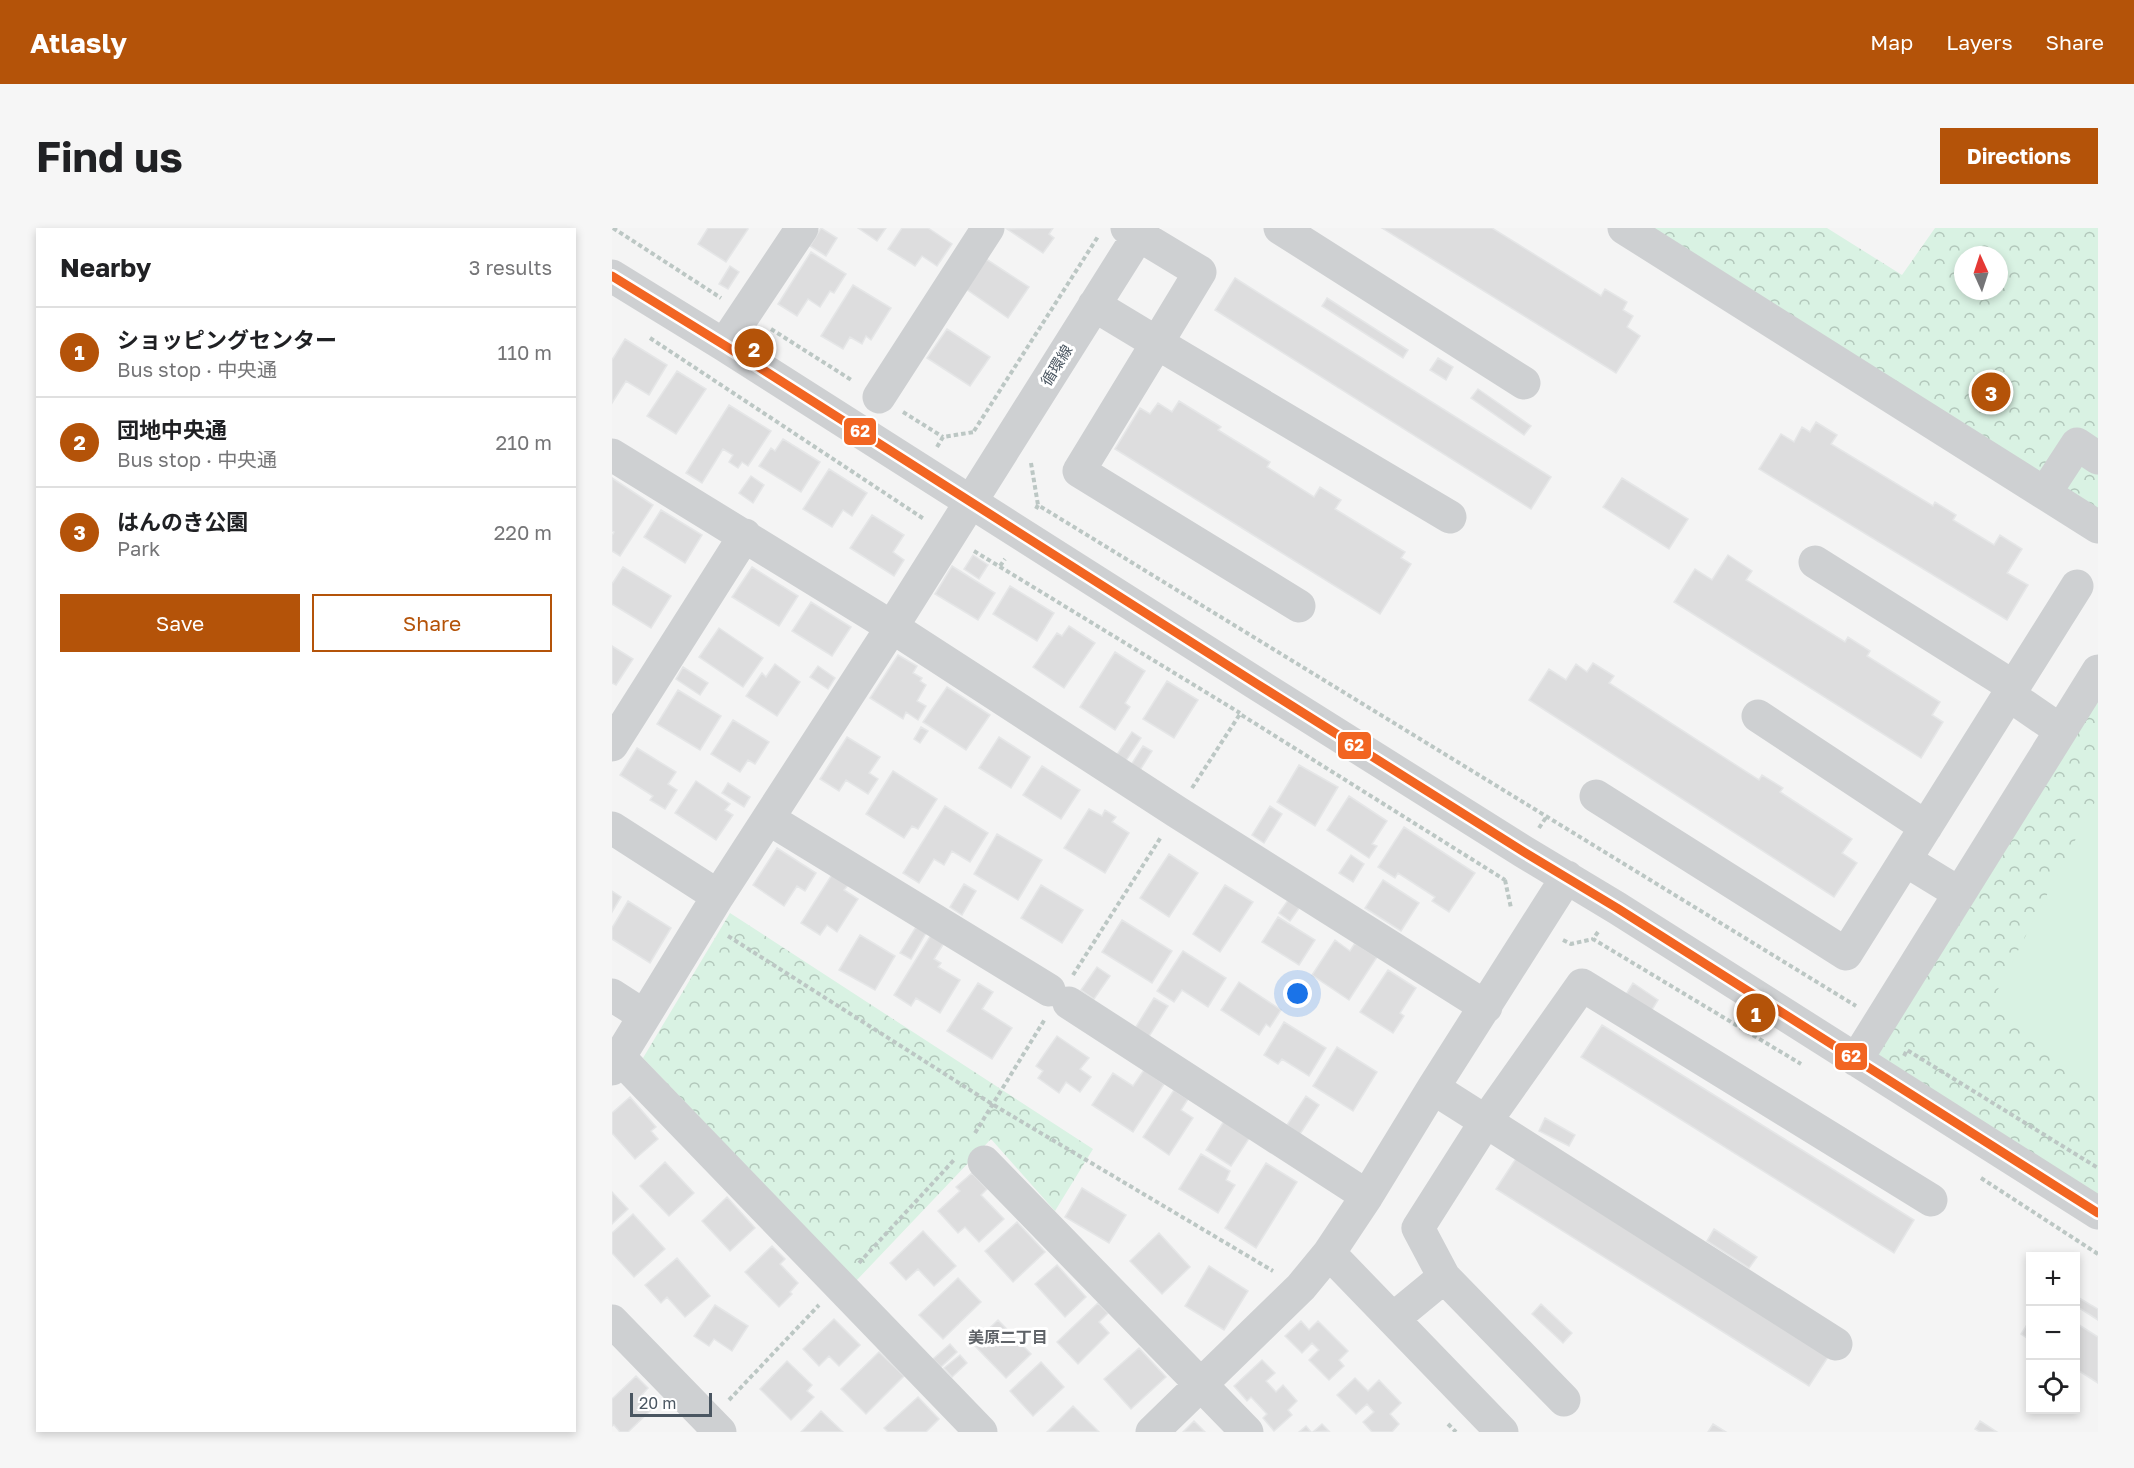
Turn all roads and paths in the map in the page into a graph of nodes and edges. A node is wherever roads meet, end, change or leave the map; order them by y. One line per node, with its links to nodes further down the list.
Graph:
1 (613, 228): 10 (path)
2 (802, 228): 10 (street)
3 (988, 228): 15 (street)
4 (1103, 228): 16 (path)
5 (1280, 228): 14 (street)
6 (1624, 228): 20 (street)
7 (1136, 230): 9 (street, 循環線); 12 (street)
8 (612, 276): 13 (street)
9 (1094, 305): 12 (street); 21 (street, 循環線)
10 (745, 313): 13 (street); 15 (path)
11 (642, 333): 26 (path)
12 (1157, 343): 22 (street); 30 (street)
13 (724, 345): 21 (street)
14 (1524, 383)
15 (879, 397): 17 (path)
16 (974, 431)
17 (943, 437)
18 (612, 455): 25 (street)
19 (2098, 458): 20 (street)
20 (2045, 493): 23 (street)
21 (969, 502): 24 (street); 26 (street, 循環線)
22 (1450, 517)
23 (2098, 527)
24 (1020, 534): 28 (path); 33 (street); 50 (path)
25 (745, 535): 31 (street); 37 (street)
26 (948, 535): 28 (path); 31 (street, 循環線)
27 (1815, 562): 34 (street)
28 (1000, 566): 33 (path)
29 (2077, 586): 34 (street)
30 (1299, 606)
31 (892, 627): 39 (street, 循環線); 48 (street)
32 (2098, 671): 36 (street)
33 (1257, 684): 43 (street)
34 (2011, 691): 36 (street); 40 (street)
35 (1758, 716): 40 (street)
36 (2060, 730): 44 (street)
37 (612, 744)
38 (1596, 796): 42 (street)
39 (769, 819): 45 (street, 循環線); 59 (street)
40 (1926, 827): 42 (street)
41 (612, 828): 45 (street)
42 (1905, 860): 44 (street)
43 (1567, 877): 46 (street); 48 (street)
44 (1959, 893): 50 (street)
45 (710, 908): 49 (street, 循環線); 64 (path)
46 (1617, 908): 51 (street); 53 (path)
47 (612, 995): 49 (street)
48 (1486, 1007): 55 (street)
49 (644, 1016): 52 (street, 循環線)
50 (1880, 1021): 51 (street)
51 (1856, 1059): 54 (street)
52 (616, 1063): 72 (street)
53 (1802, 1064)
54 (1889, 1080): 58 (path); 61 (street)
55 (1433, 1088): 56 (street); 59 (street)
56 (1486, 1121): 60 (street); 63 (street); 67 (street)
57 (984, 1162): 68 (street)
58 (2098, 1168)
59 (1367, 1196): 62 (street)
60 (1930, 1200)
61 (2098, 1213)
62 (1329, 1253): 64 (street); 65 (street)
63 (1444, 1277): 65 (street); 69 (street)
64 (1301, 1287): 68 (street)
65 (1393, 1319): 76 (street)
66 (612, 1322): 71 (street)
67 (1836, 1344)
68 (1202, 1385): 73 (street); 74 (street)
69 (1564, 1400)
70 (1448, 1424): 75 (path)
71 (720, 1432)
72 (981, 1432)
73 (1152, 1432)
74 (1247, 1432)
75 (1456, 1432)
76 (1502, 1432)

